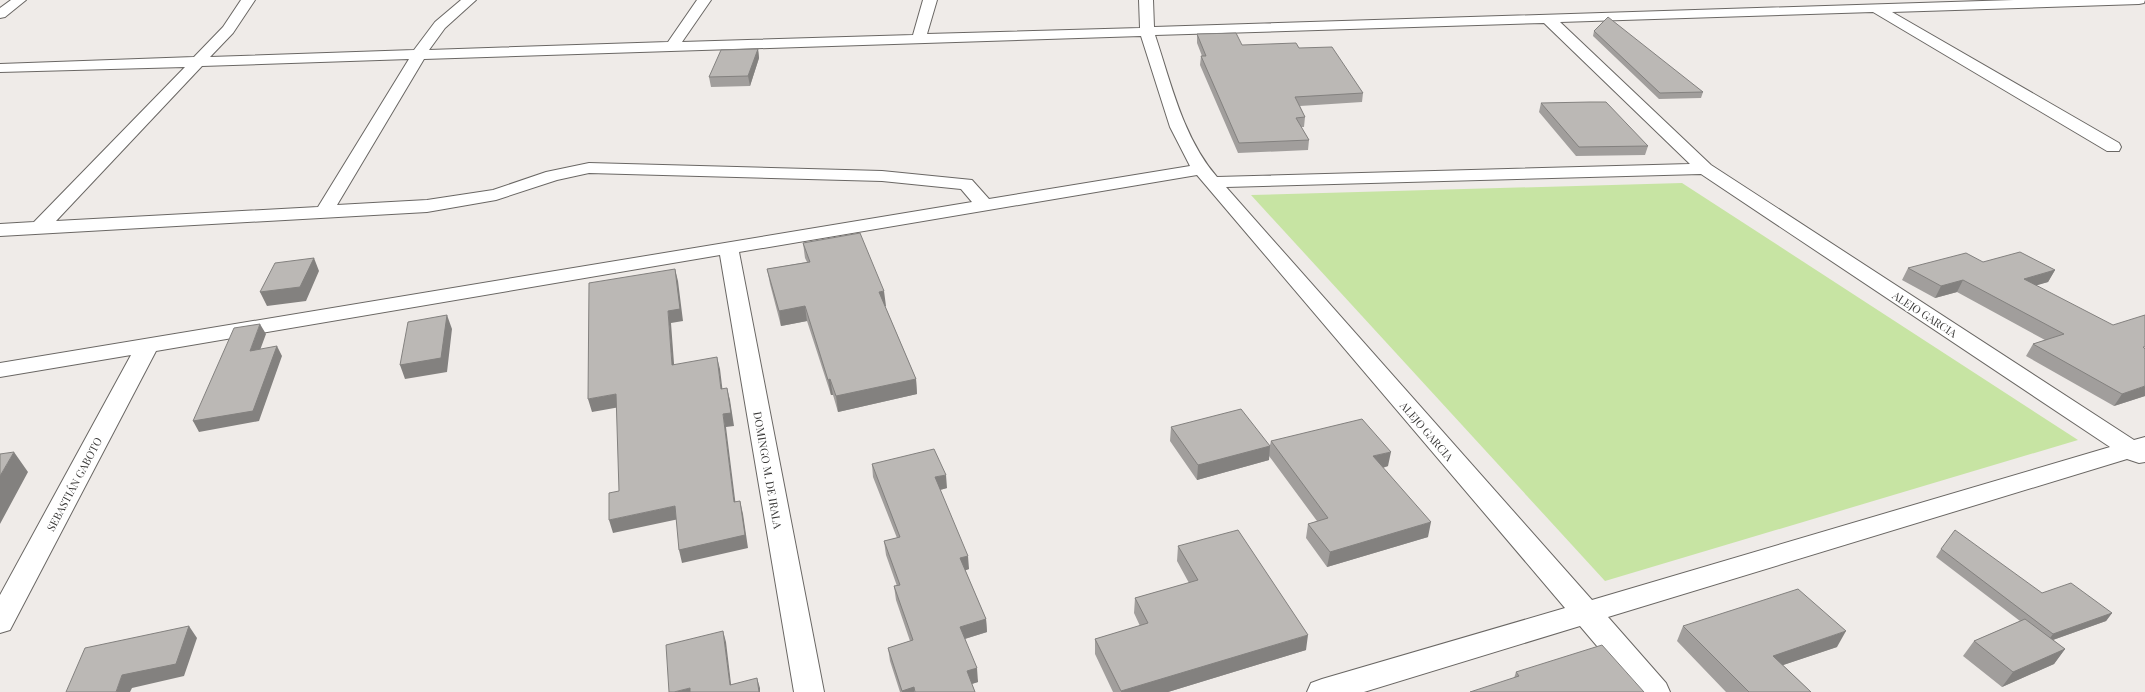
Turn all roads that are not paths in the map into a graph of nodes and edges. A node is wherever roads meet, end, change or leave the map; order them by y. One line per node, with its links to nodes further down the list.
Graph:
1 (19, 0): 9 (street)
2 (248, 0): 15 (street)
3 (469, 0): 14 (street)
4 (704, 0): 13 (street)
5 (930, 0): 12 (street)
6 (1146, 0): 11 (street, ALEJO GARCIA)
7 (2139, 0): 8 (street)
8 (1877, 9): 10 (street); 17 (street)
9 (0, 14)
10 (1549, 20): 11 (street); 18 (street, ALEJO GARCIA)
11 (1147, 33): 12 (street); 19 (street, ALEJO GARCIA)
12 (918, 40): 13 (street)
13 (672, 48): 14 (street)
14 (419, 55): 15 (street); 21 (street)
15 (197, 62): 16 (street); 22 (street)
16 (0, 68)
17 (2113, 147)
18 (1706, 169): 19 (street); 27 (street, ALEJO GARCIA)
19 (1206, 175): 20 (street); 28 (street, ALEJO GARCIA)
20 (984, 205): 21 (street); 24 (street)
21 (324, 212): 22 (street)
22 (38, 228): 23 (street)
23 (0, 230)
24 (728, 248): 25 (street); 30 (street, DOMINGO M. DE IRALA)
25 (148, 346): 26 (street); 29 (street, SEBASTIÁN GABOTO)
26 (0, 370)
27 (2140, 451): 28 (street)
28 (1585, 613): 31 (street); 32 (street, ALEJO GARCIA)
29 (0, 622)
30 (809, 692)
31 (1322, 692)
32 (1656, 692)

